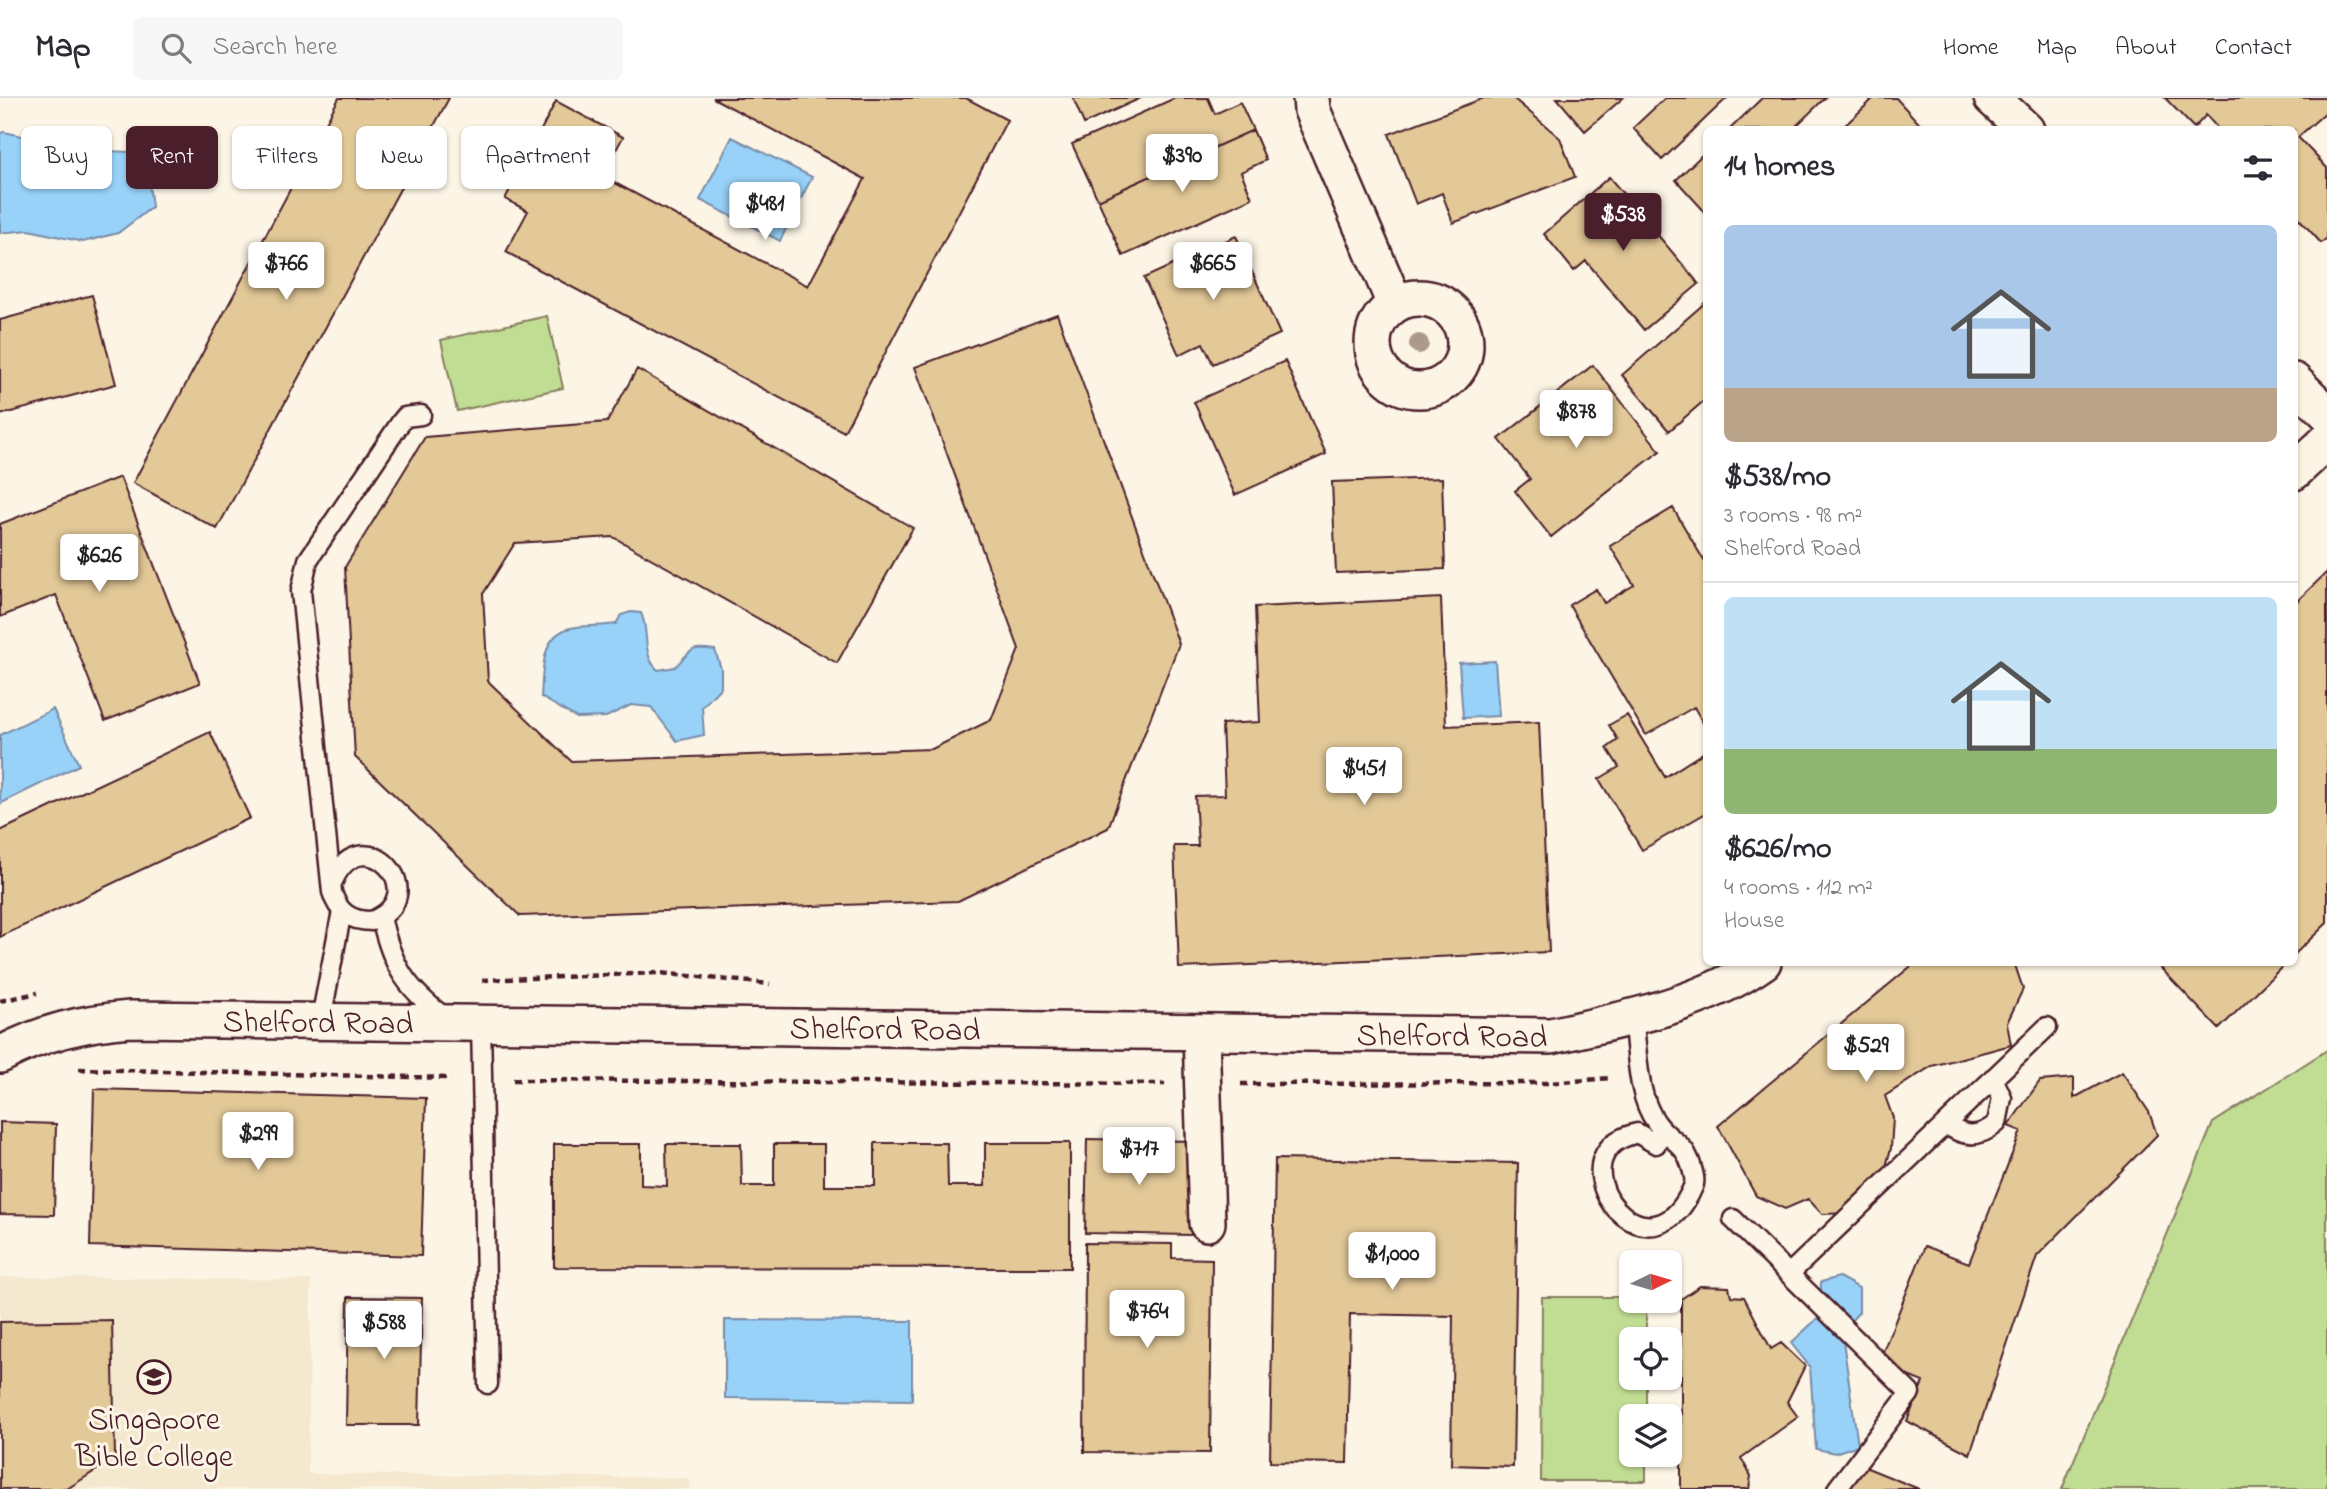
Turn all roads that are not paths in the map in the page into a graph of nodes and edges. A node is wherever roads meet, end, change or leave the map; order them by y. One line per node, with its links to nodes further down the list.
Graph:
1 (1311, 98): 4 (street)
2 (1992, 98): 3 (street)
3 (2022, 126)
4 (1395, 304)
5 (2298, 385): 6 (street)
6 (2327, 413)
7 (421, 415): 10 (lane)
8 (2327, 441): 9 (street)
9 (2298, 468)
10 (332, 881): 11 (lane); 12 (lane)
11 (342, 911): 12 (lane); 15 (lane)
12 (381, 917): 16 (lane)
13 (1757, 966): 14 (street, Shelford Road)
14 (1633, 1018): 18 (street, Shelford Road); 22 (lane)
15 (321, 1019): 16 (street, Shelford Road); 19 (street, Shelford Road)
16 (466, 1022): 18 (street, Shelford Road); 26 (lane)
17 (2047, 1027): 20 (lane)
18 (1201, 1033): 24 (street)
19 (0, 1055)
20 (1993, 1078): 21 (lane); 21 (lane)
21 (1946, 1124): 25 (lane)
22 (1656, 1144)
23 (1733, 1219): 25 (lane)
24 (1206, 1223)
25 (1789, 1274): 27 (lane)
26 (488, 1384)
27 (1838, 1489)

